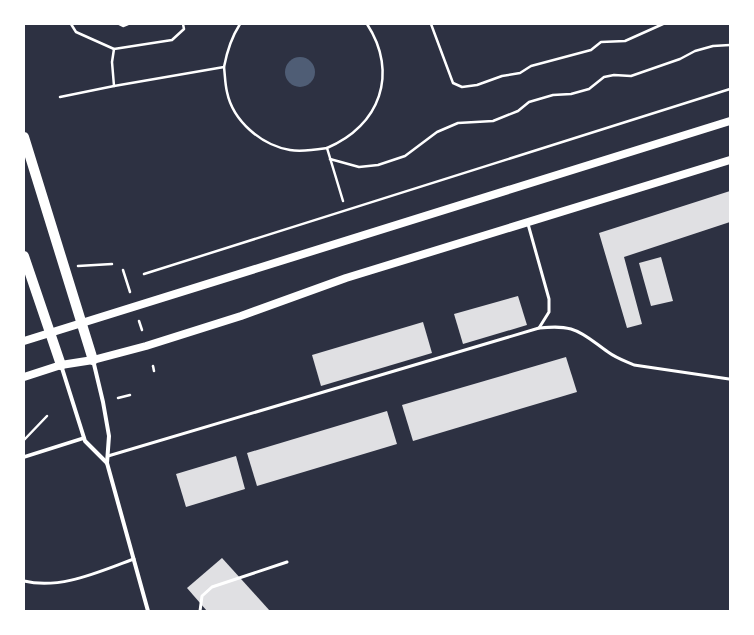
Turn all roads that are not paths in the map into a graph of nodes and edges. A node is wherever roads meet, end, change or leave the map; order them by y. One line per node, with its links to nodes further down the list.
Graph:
1 (730, 121): 6 (main road)
2 (24, 137): 6 (main road)
3 (730, 160): 4 (main road)
4 (528, 222): 7 (lane); 10 (main road)
5 (24, 256): 8 (main road)
6 (81, 323): 8 (main road); 10 (main road)
7 (539, 328): 13 (lane); 15 (lane)
8 (50, 333): 9 (main road); 11 (main road)
9 (24, 341)
10 (92, 360): 11 (main road); 15 (street)
11 (61, 365): 12 (main road); 14 (street)
12 (24, 377)
13 (729, 379)
14 (84, 438): 16 (street); 17 (street)
15 (108, 456): 17 (street)
16 (24, 457)
17 (107, 463): 18 (street)
18 (134, 559): 20 (lane); 21 (street)
19 (287, 562): 22 (lane)
20 (24, 582)
21 (148, 611)
22 (200, 611)

